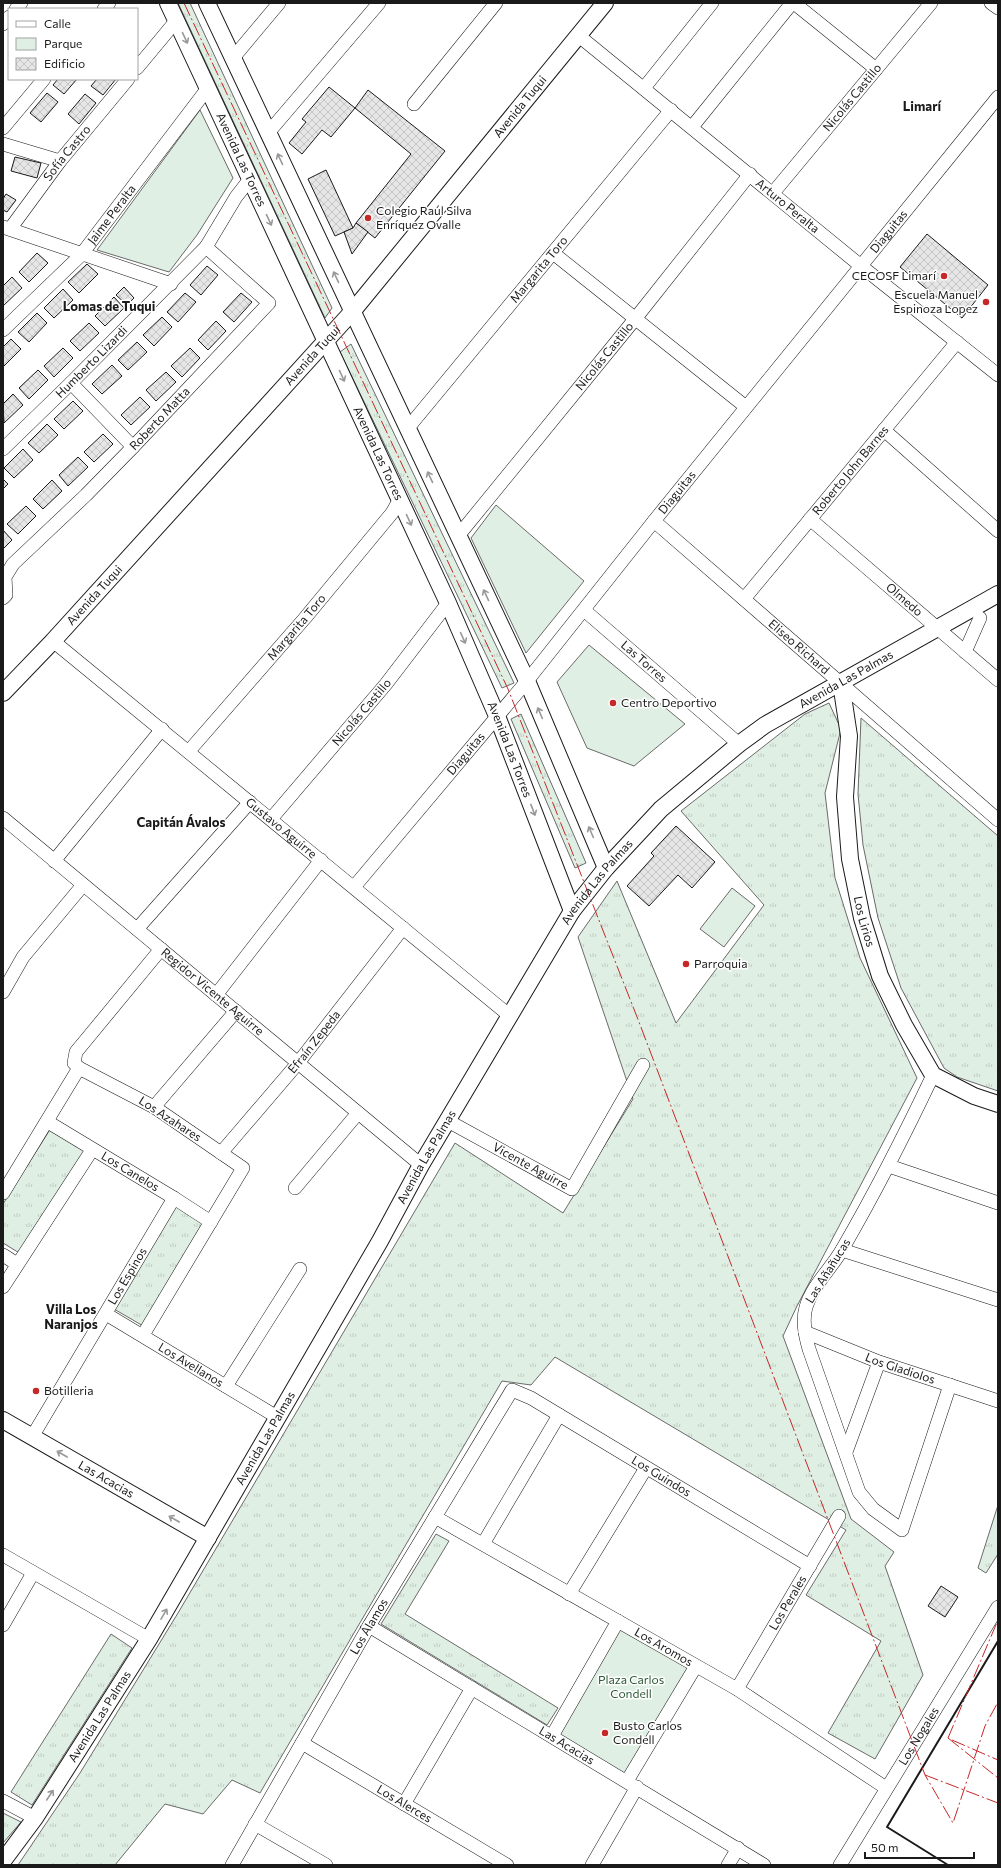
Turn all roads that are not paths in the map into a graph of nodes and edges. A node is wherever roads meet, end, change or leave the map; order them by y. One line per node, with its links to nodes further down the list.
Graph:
1 (168, 3): 12 (street, Avenida Las Torres)
2 (207, 3): 14 (street)
3 (279, 3): 14 (street)
4 (380, 3): 26 (street)
5 (496, 3): 22 (street)
6 (605, 3): 13 (street, Avenida Tuqui)
7 (712, 3): 20 (street)
8 (793, 3): 16 (street); 24 (street)
9 (931, 3): 16 (street, Nicolás Castillo)
10 (991, 3): 11 (street)
11 (998, 8)
12 (176, 21): 15 (street); 19 (street, Avenida Las Torres, one-way to 19)
13 (579, 36): 20 (street, Arturo Peralta); 38 (street, Avenida Tuqui)
14 (233, 58): 26 (street)
15 (138, 67)
16 (876, 69): 31 (street, Nicolás Castillo)
17 (43, 80): 25 (street)
18 (127, 80): 28 (street, Sofía Castro)
19 (208, 88): 30 (street, Avenida Las Torres); 35 (street, Jaime Peralta)
20 (644, 88): 23 (street, Arturo Peralta)
21 (998, 97): 36 (street, Diaguitas)
22 (414, 104)
23 (671, 110): 24 (street, Arturo Peralta); 34 (street, Margarita Toro)
24 (692, 127): 29 (street, Arturo Peralta)
25 (3, 128)
26 (268, 133): 38 (street, one-way to 26)
27 (3, 144): 28 (street)
28 (60, 161): 32 (street, Sofía Castro)
29 (750, 174): 31 (street, Arturo Peralta); 39 (street, Nicolás Castillo)
30 (250, 179): 33 (street, Humberto Lizardi); 41 (street, Avenida Las Torres, one-way to 41)
31 (773, 193): 36 (street, Arturo Peralta)
32 (6, 228): 35 (street)
33 (206, 247): 37 (street, Humberto Lizardi); 48 (street, Roberto Matta)
34 (553, 253): 39 (street); 46 (street, Margarita Toro)
35 (81, 255): 37 (street); 40 (street, Jaime Peralta)
36 (861, 266): 42 (street, Arturo Peralta); 45 (street, Diaguitas)
37 (171, 284): 44 (street, Humberto Lizardi)
38 (352, 312): 41 (street, Avenida Tuqui); 46 (street)
39 (635, 319): 45 (street); 54 (street, Nicolás Castillo)
40 (3, 330)
41 (326, 341): 50 (street, Avenida Las Torres, one-way to 50); 62 (street, Avenida Tuqui)
42 (957, 342): 43 (street, Arturo Peralta); 47 (street, Roberto John Barnes)
43 (998, 375)
44 (72, 383): 48 (street); 49 (street, Humberto Lizardi)
45 (746, 407): 52 (street, Diaguitas)
46 (407, 429): 54 (street, one-way to 46)
47 (884, 430): 51 (street, Roberto John Barnes); 53 (street)
48 (133, 447): 56 (street, Roberto Matta)
49 (3, 448)
50 (400, 499): 58 (street, Avenida Las Torres, one-way to 58); 71 (street, Margarita Toro)
51 (810, 519): 57 (street, Roberto John Barnes); 61 (street, Olmedo)
52 (654, 521): 57 (street, Eliseo Richard); 59 (street, Diaguitas)
53 (998, 532)
54 (458, 536): 65 (street, one-way to 54)
55 (998, 594): 61 (street, Avenida Las Palmas)
56 (4, 595)
57 (744, 599): 66 (street, Eliseo Richard)
58 (448, 603): 68 (street, Avenida Las Torres, one-way to 68); 74 (street, Nicolás Castillo)
59 (584, 610): 65 (street, Diaguitas); 70 (street, Las Torres)
60 (980, 618): 63 (street)
61 (936, 629): 63 (street, Olmedo); 66 (street, Avenida Las Palmas)
62 (53, 641): 67 (street, Avenida Tuqui); 69 (street, Gustavo Aguirre)
63 (965, 652): 64 (street, Olmedo)
64 (998, 680)
65 (527, 681): 68 (street, Diaguitas); 78 (street, one-way to 65)
66 (841, 683): 70 (street, Avenida Las Palmas); 75 (street, Eliseo Richard); 92 (street, Los Lirios)
67 (3, 693)
68 (497, 716): 80 (street, Diaguitas); 81 (street, Avenida Las Torres, one-way to 81)
69 (162, 729): 71 (street, Gustavo Aguirre); 77 (street)
70 (739, 744): 78 (street, Avenida Las Palmas)
71 (189, 751): 72 (street, Gustavo Aguirre)
72 (250, 802): 74 (street, Gustavo Aguirre); 83 (street)
73 (3, 818): 77 (street, Regidor Vicente Aguirre)
74 (271, 819): 76 (street, Gustavo Aguirre)
75 (998, 820)
76 (321, 860): 80 (street, Gustavo Aguirre); 86 (street)
77 (54, 861): 79 (street, Regidor Vicente Aguirre)
78 (606, 868): 81 (street, Avenida Las Palmas)
79 (83, 884): 83 (street, Regidor Vicente Aguirre); 85 (street)
80 (354, 887): 82 (street, Gustavo Aguirre)
81 (572, 911): 88 (street, Avenida Las Palmas)
82 (403, 928): 88 (street, Gustavo Aguirre); 89 (street, Efraín Zepeda)
83 (137, 930): 84 (street, Regidor Vicente Aguirre)
84 (161, 949): 86 (street, Regidor Vicente Aguirre); 91 (street)
85 (3, 992)
86 (216, 995): 87 (street, Regidor Vicente Aguirre)
87 (236, 1011): 89 (street, Regidor Vicente Aguirre); 94 (street)
88 (510, 1016): 96 (street, Avenida Las Palmas)
89 (298, 1063): 95 (street, Regidor Vicente Aguirre); 99 (street, Efraín Zepeda)
90 (643, 1065): 96 (street, Vicente Aguirre)
91 (77, 1066): 94 (street, Los Azahares); 97 (street)
92 (934, 1075): 93 (street); 101 (street, Las Añañucas)
93 (998, 1104)
94 (154, 1107): 99 (street, Los Azahares)
95 (358, 1113): 100 (street, Regidor Vicente Aguirre); 102 (street)
96 (448, 1121): 100 (street, Avenida Las Palmas)
97 (48, 1122): 98 (street, Los Canelos); 103 (street)
98 (92, 1150): 104 (street, Los Canelos); 109 (street)
99 (221, 1153): 106 (street, Los Azahares)
100 (421, 1165): 122 (street, Avenida Las Palmas)
101 (889, 1166): 105 (street); 107 (street, Las Añañucas)
102 (295, 1188)
103 (3, 1193)
104 (174, 1198): 106 (street, Los Canelos); 113 (street, Los Espinos)
105 (998, 1203)
106 (211, 1222): 115 (street)
107 (842, 1250): 112 (street); 114 (street, Las Añañucas)
108 (3, 1255): 109 (street)
109 (17, 1264): 111 (street)
110 (300, 1269): 117 (street)
111 (3, 1287)
112 (998, 1300)
113 (106, 1314): 115 (street, Los Avellanos); 124 (street, Los Espinos)
114 (804, 1332): 116 (street, Los Gladiolos); 125 (street, Las Añañucas)
115 (143, 1335): 117 (street, Los Avellanos)
116 (879, 1362): 118 (street, Los Gladiolos); 125 (street)
117 (226, 1386): 122 (street, Los Avellanos)
118 (950, 1386): 120 (street, Los Gladiolos); 125 (street, Las Añañucas)
119 (512, 1390): 121 (street, Los Guindos); 128 (street, Los Álamos)
120 (998, 1401)
121 (559, 1415): 126 (street, Los Guindos); 130 (street)
122 (276, 1417): 129 (street, Avenida Las Palmas)
123 (3, 1420): 124 (street, Las Acacias)
124 (32, 1437): 129 (street, Las Acacias, one-way to 124)
125 (846, 1452)
126 (646, 1468): 132 (street, Los Guindos); 134 (street)
127 (840, 1516): 132 (street, Los Perales)
128 (435, 1517): 130 (street, Los Aromos); 138 (street, Los Álamos)
129 (208, 1538): 139 (street, Avenida Las Palmas, one-way to 129)
130 (483, 1544): 134 (street, Los Aromos)
131 (3, 1555): 133 (street)
132 (810, 1566): 142 (street, Los Perales)
133 (33, 1573): 137 (street); 139 (street)
134 (569, 1594): 136 (street, Los Aromos)
135 (998, 1607): 146 (street, Los Nogales)
136 (618, 1621): 140 (street, Los Aromos); 143 (street)
137 (3, 1625)
138 (369, 1626): 141 (street, Las Acacias); 144 (street, Los Álamos)
139 (149, 1639): 149 (street, Avenida Las Palmas, one-way to 139)
140 (696, 1666): 142 (street, Los Aromos); 145 (street)
141 (472, 1688): 143 (street, Las Acacias); 148 (street)
142 (737, 1689): 146 (street, Los Aromos)
143 (552, 1736): 145 (street, Las Acacias)
144 (302, 1743): 148 (street, Los Alerces); 150 (street, Los Álamos)
145 (632, 1784): 151 (street, Las Acacias); 156 (street)
146 (886, 1788): 159 (street, Los Nogales)
147 (3, 1801): 149 (street)
148 (404, 1804): 155 (street, Los Alerces)
149 (35, 1818): 152 (street, Avenida Las Palmas)
150 (255, 1824): 153 (street, Los Álamos); 154 (street)
151 (738, 1848): 157 (street); 158 (street, Las Acacias)
152 (3, 1861)
153 (232, 1865)
154 (326, 1865)
155 (507, 1865)
156 (592, 1865)
157 (728, 1865)
158 (764, 1865)
159 (840, 1865)

